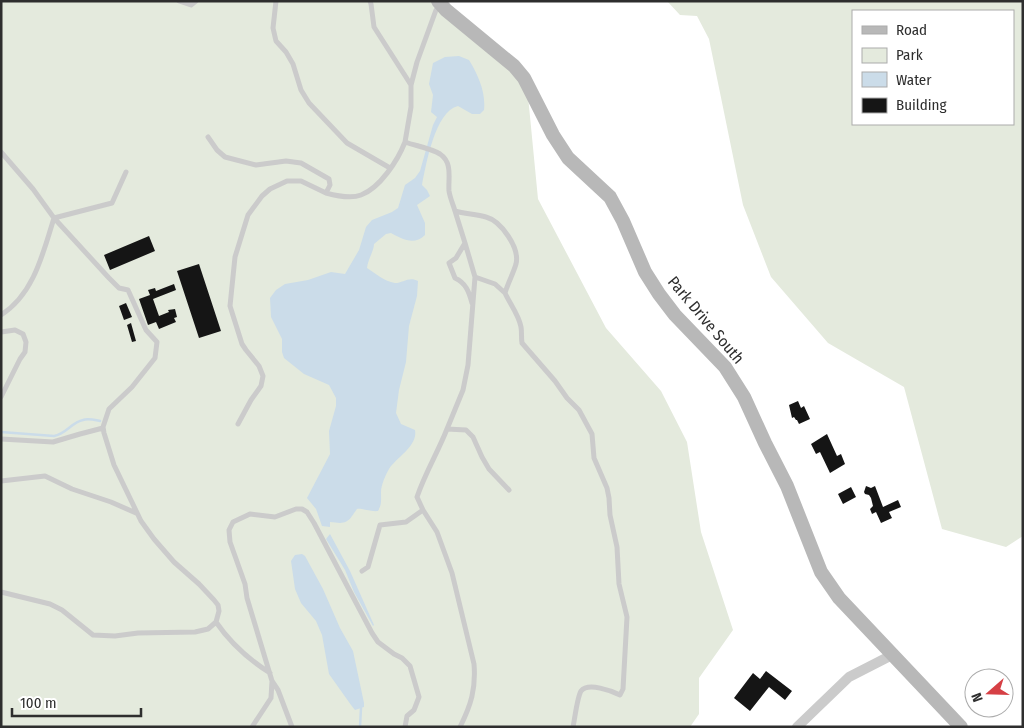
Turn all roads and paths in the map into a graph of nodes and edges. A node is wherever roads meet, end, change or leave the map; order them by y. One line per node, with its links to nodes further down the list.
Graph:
1 (179, 1): 2 (lane)
2 (196, 1)
3 (276, 1): 10 (lane)
4 (370, 1): 6 (lane)
5 (437, 6): 6 (lane); 33 (street, Park Drive South)
6 (411, 85): 8 (lane)
7 (208, 137): 12 (lane)
8 (405, 142): 10 (lane); 13 (lane)
9 (1, 152): 14 (lane)
10 (390, 168): 12 (lane)
11 (126, 172): 14 (lane)
12 (326, 193): 22 (lane)
13 (455, 211): 15 (lane); 17 (lane)
14 (54, 218): 19 (lane); 23 (lane)
15 (465, 243): 16 (lane); 18 (lane)
16 (475, 277): 17 (lane); 18 (lane)
17 (505, 293): 40 (lane)
18 (473, 306): 24 (lane)
19 (1, 315)
20 (1, 332): 21 (lane)
21 (1, 397)
22 (238, 424)
23 (103, 428): 25 (lane); 29 (lane)
24 (447, 429): 27 (lane); 28 (lane)
25 (1, 439)
26 (1, 481): 29 (lane)
27 (509, 490)
28 (423, 510): 30 (lane); 39 (lane)
29 (137, 513): 32 (lane)
30 (362, 571)
31 (1, 592): 32 (lane)
32 (216, 622): 34 (lane)
33 (892, 655): 41 (street); 42 (street, Park Drive South)
34 (270, 673): 35 (lane); 38 (lane)
35 (272, 681): 36 (lane); 37 (lane)
36 (252, 727)
37 (292, 727)
38 (406, 727)
39 (460, 727)
40 (573, 727)
41 (798, 727)
42 (961, 727)

